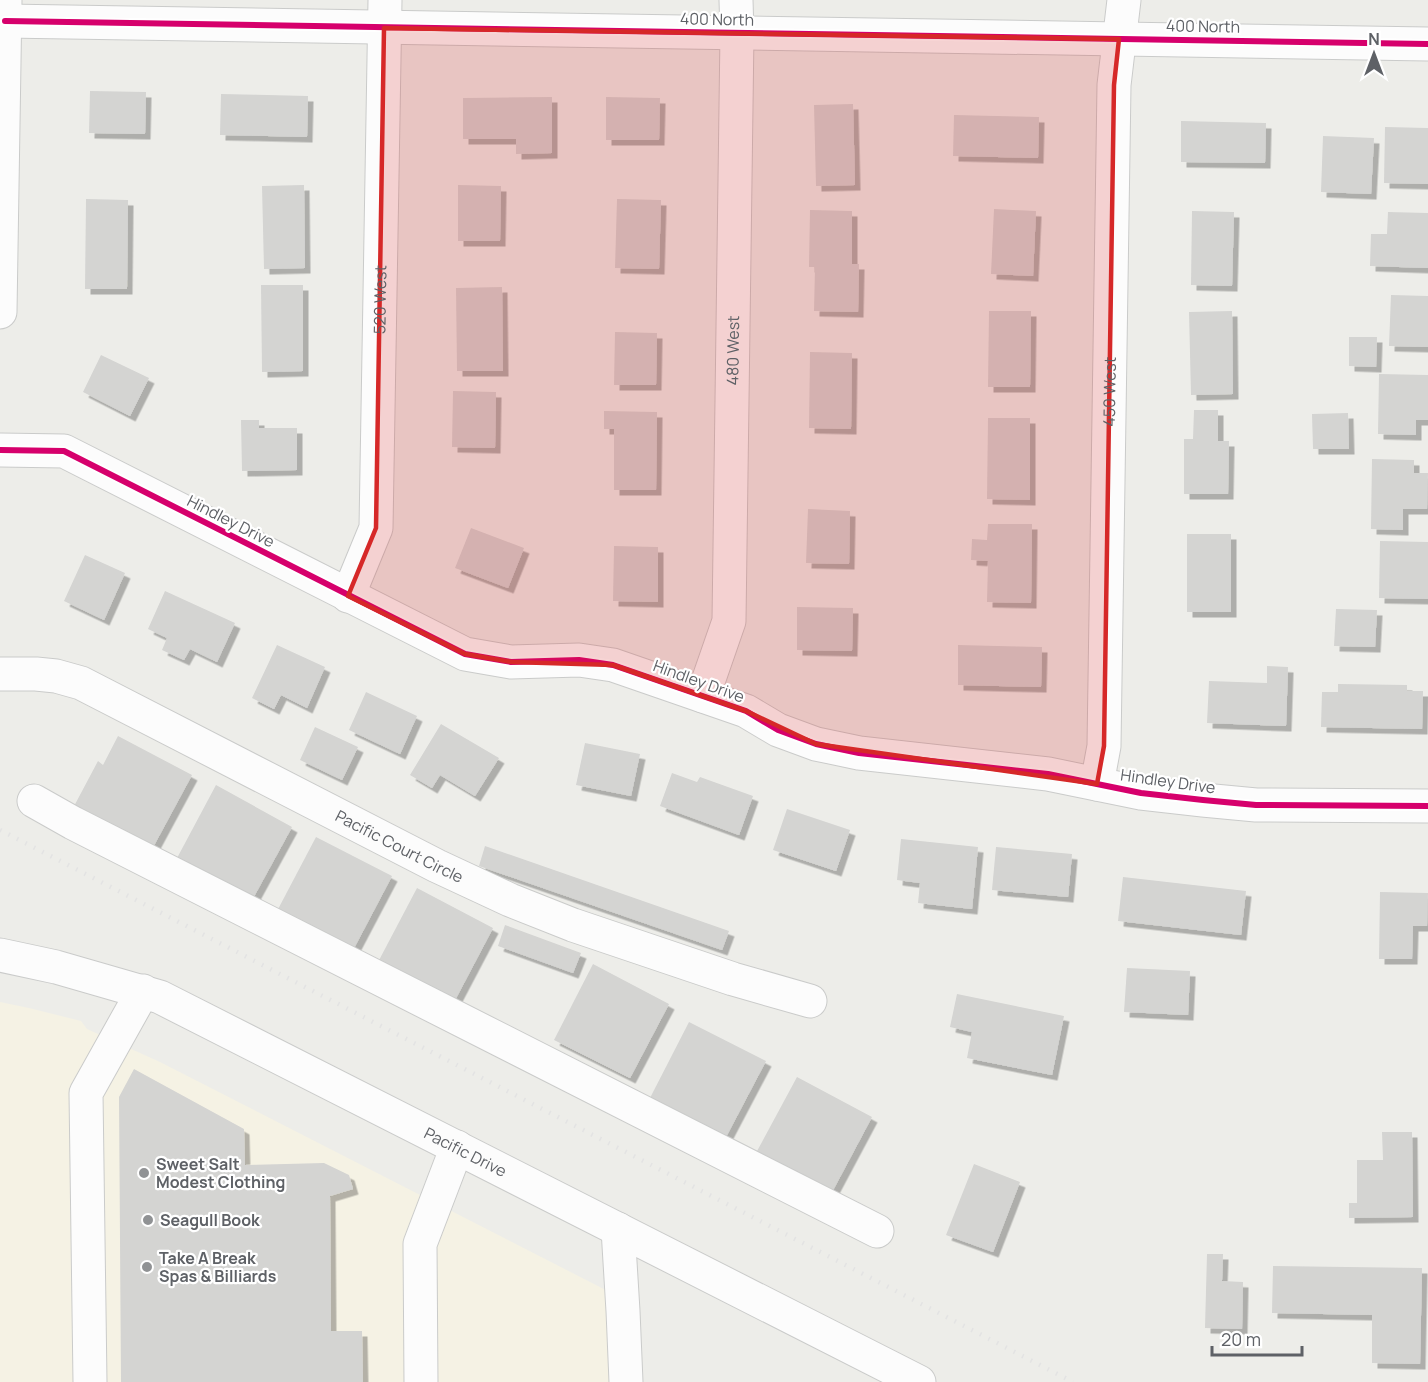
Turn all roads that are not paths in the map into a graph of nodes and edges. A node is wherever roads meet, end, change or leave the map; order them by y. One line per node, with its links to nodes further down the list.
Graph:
1 (736, 0): 5 (street, 480 West)
2 (1124, 0): 6 (street, 450 West)
3 (5, 11): 4 (street, 400 North); 8 (street)
4 (385, 14): 5 (street, 400 North); 10 (street, 520 West)
5 (737, 33): 6 (street, 400 North); 12 (street, 480 West)
6 (1119, 39): 7 (street, 400 North); 13 (street, 450 West)
7 (1428, 44)
8 (0, 312)
9 (0, 450): 10 (street, Hindley Drive)
10 (348, 596): 12 (street, Hindley Drive)
11 (0, 674): 18 (street, Pacific Court Circle)
12 (703, 696): 13 (street, Hindley Drive)
13 (1097, 784): 15 (street, Hindley Drive)
14 (34, 801): 21 (street)
15 (1428, 806)
16 (0, 955): 17 (street, Pacific Drive)
17 (142, 992): 19 (street, Pacific Drive); 22 (street)
18 (810, 1000)
19 (456, 1147): 20 (street, Pacific Drive); 23 (street)
20 (618, 1229): 24 (street); 25 (street, Pacific Drive)
21 (877, 1231)
22 (90, 1382)
23 (421, 1382)
24 (626, 1382)
25 (919, 1382)

